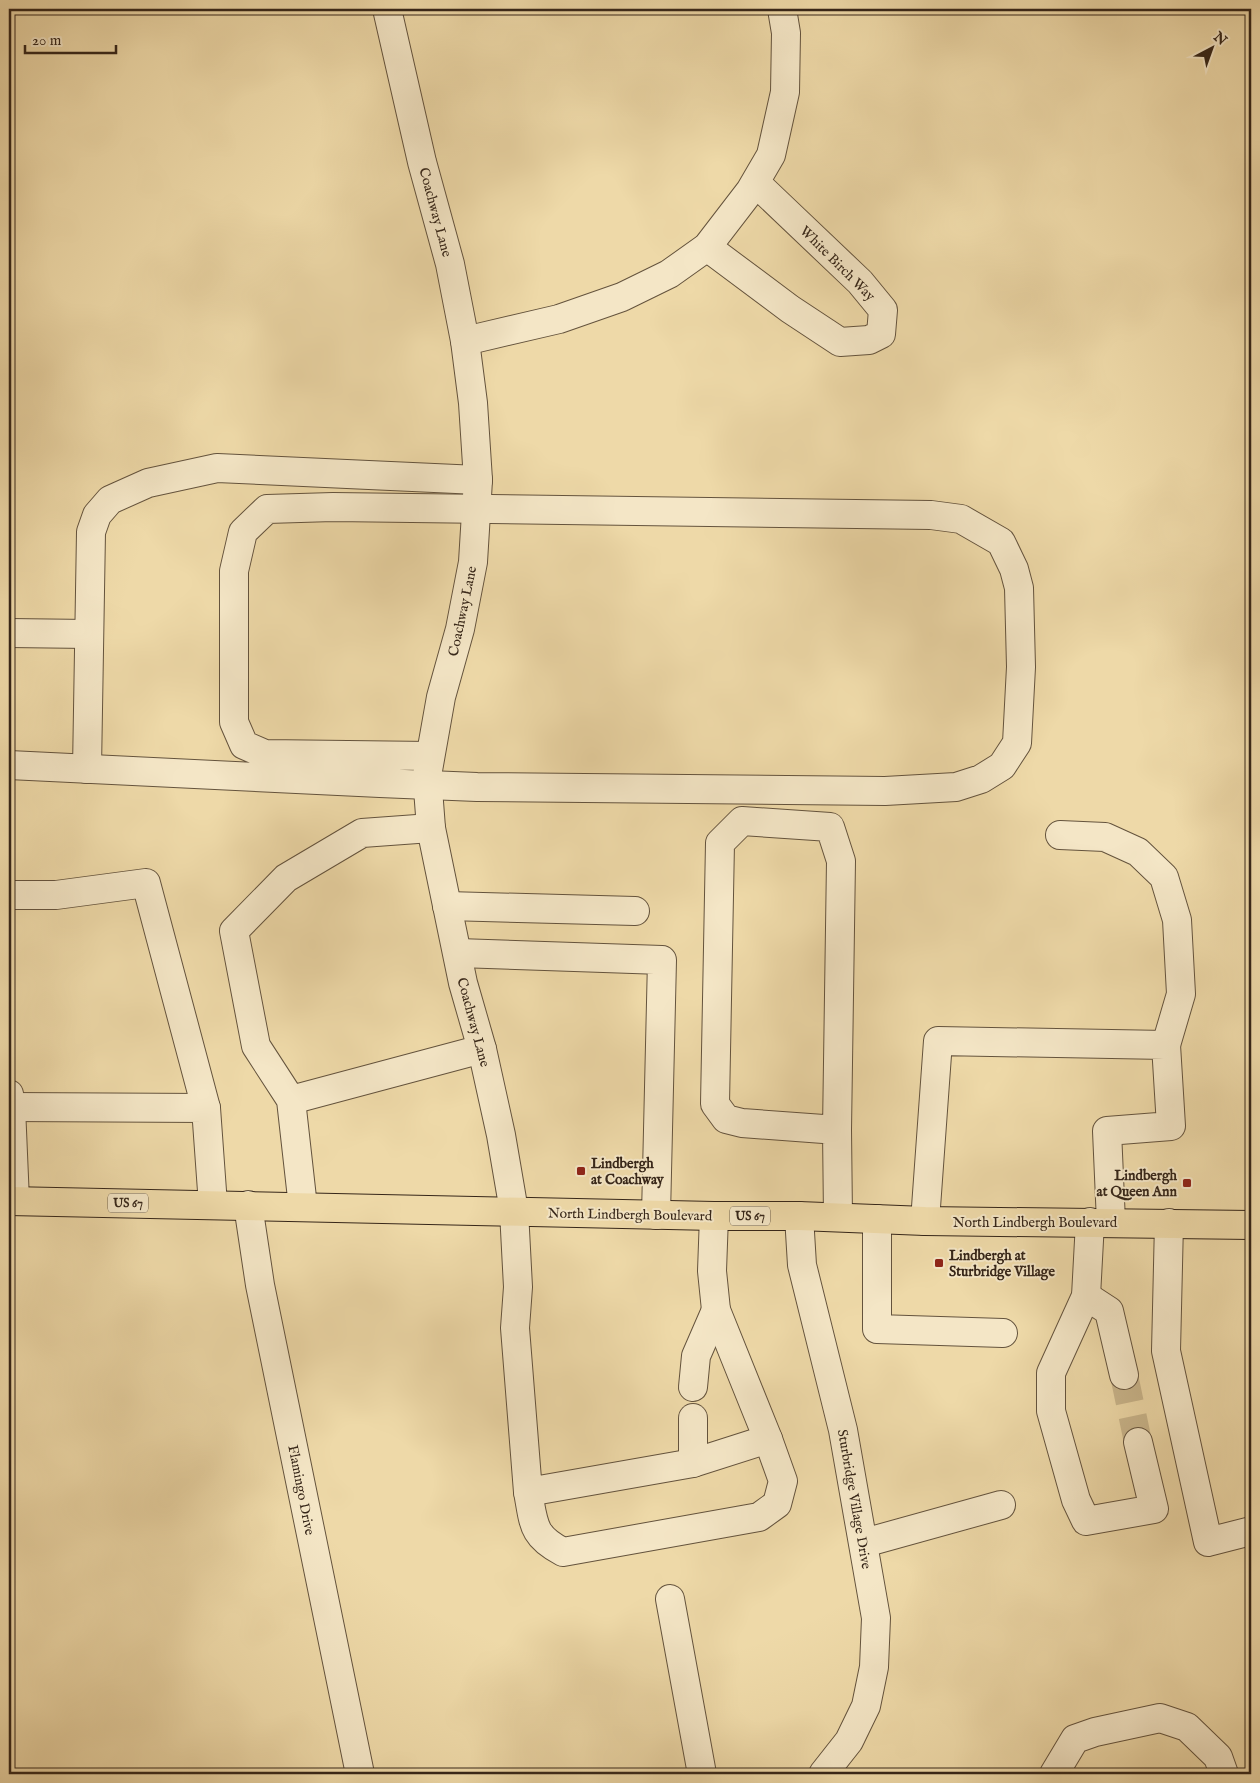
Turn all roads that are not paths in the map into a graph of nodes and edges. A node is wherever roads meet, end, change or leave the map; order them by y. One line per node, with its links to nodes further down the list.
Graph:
1 (388, 9): 5 (street, Coachway Lane)
2 (782, 9): 3 (street)
3 (756, 183): 4 (street); 4 (street, White Birch Way)
4 (706, 247): 5 (street)
5 (465, 341): 6 (street, Coachway Lane)
6 (478, 480): 7 (street, Coachway Lane); 9 (street)
7 (476, 509): 10 (street, Coachway Lane); 10 (street); 13 (street)
8 (9, 633): 9 (street)
9 (88, 634): 12 (street)
10 (430, 756): 13 (street, Coachway Lane)
11 (9, 765): 12 (street)
12 (88, 769): 13 (street)
13 (427, 784): 14 (street, Coachway Lane)
14 (431, 828): 17 (street, Coachway Lane); 22 (street)
15 (1060, 835): 20 (street)
16 (9, 895): 24 (street)
17 (447, 906): 18 (street); 19 (street, Coachway Lane)
18 (635, 911)
19 (458, 953): 21 (street, Coachway Lane); 31 (street)
20 (1166, 1046): 36 (street); 37 (street)
21 (482, 1049): 22 (street); 30 (street, Coachway Lane)
22 (291, 1100): 29 (street)
23 (10, 1102): 24 (street); 26 (street)
24 (206, 1108): 27 (street)
25 (838, 1130): 25 (street); 34 (street)
26 (12, 1201): 27 (main road, North Lindbergh Boulevard / US 67)
27 (213, 1205): 28 (main road, North Lindbergh Boulevard / US 67)
28 (248, 1206): 29 (main road, North Lindbergh Boulevard / US 67); 54 (street, Flamingo Drive)
29 (303, 1207): 30 (main road, North Lindbergh Boulevard / US 67)
30 (514, 1212): 31 (main road, North Lindbergh Boulevard / US 67); 49 (street, Coachway Lane)
31 (656, 1215): 32 (main road, North Lindbergh Boulevard / US 67)
32 (714, 1216): 33 (main road, North Lindbergh Boulevard / US 67); 41 (street)
33 (799, 1216): 34 (main road, North Lindbergh Boulevard / US 67); 52 (street, Sturbridge Village Drive)
34 (838, 1217): 35 (main road, North Lindbergh Boulevard / US 67)
35 (877, 1218): 36 (main road, North Lindbergh Boulevard / US 67); 42 (street)
36 (925, 1221): 37 (main road, North Lindbergh Boulevard / US 67)
37 (1100, 1222): 38 (main road, North Lindbergh Boulevard / US 67); 40 (street)
38 (1169, 1223): 39 (main road, North Lindbergh Boulevard / US 67); 51 (street)
39 (1251, 1225)
40 (1086, 1296): 43 (street); 47 (street)
41 (716, 1310): 44 (street); 46 (street, Coachway Lane)
42 (1003, 1333)
43 (1124, 1375)
44 (693, 1386)
45 (693, 1418): 48 (street)
46 (768, 1439): 48 (street); 49 (street, Coachway Lane)
47 (1138, 1442)
48 (693, 1463): 49 (street)
49 (528, 1492)
50 (1001, 1506): 52 (street)
51 (1251, 1532)
52 (864, 1543): 56 (street, Sturbridge Village Drive)
53 (670, 1598): 55 (street)
54 (360, 1774)
55 (702, 1774)
56 (823, 1774)
57 (1054, 1774): 58 (street)
58 (1224, 1774)

